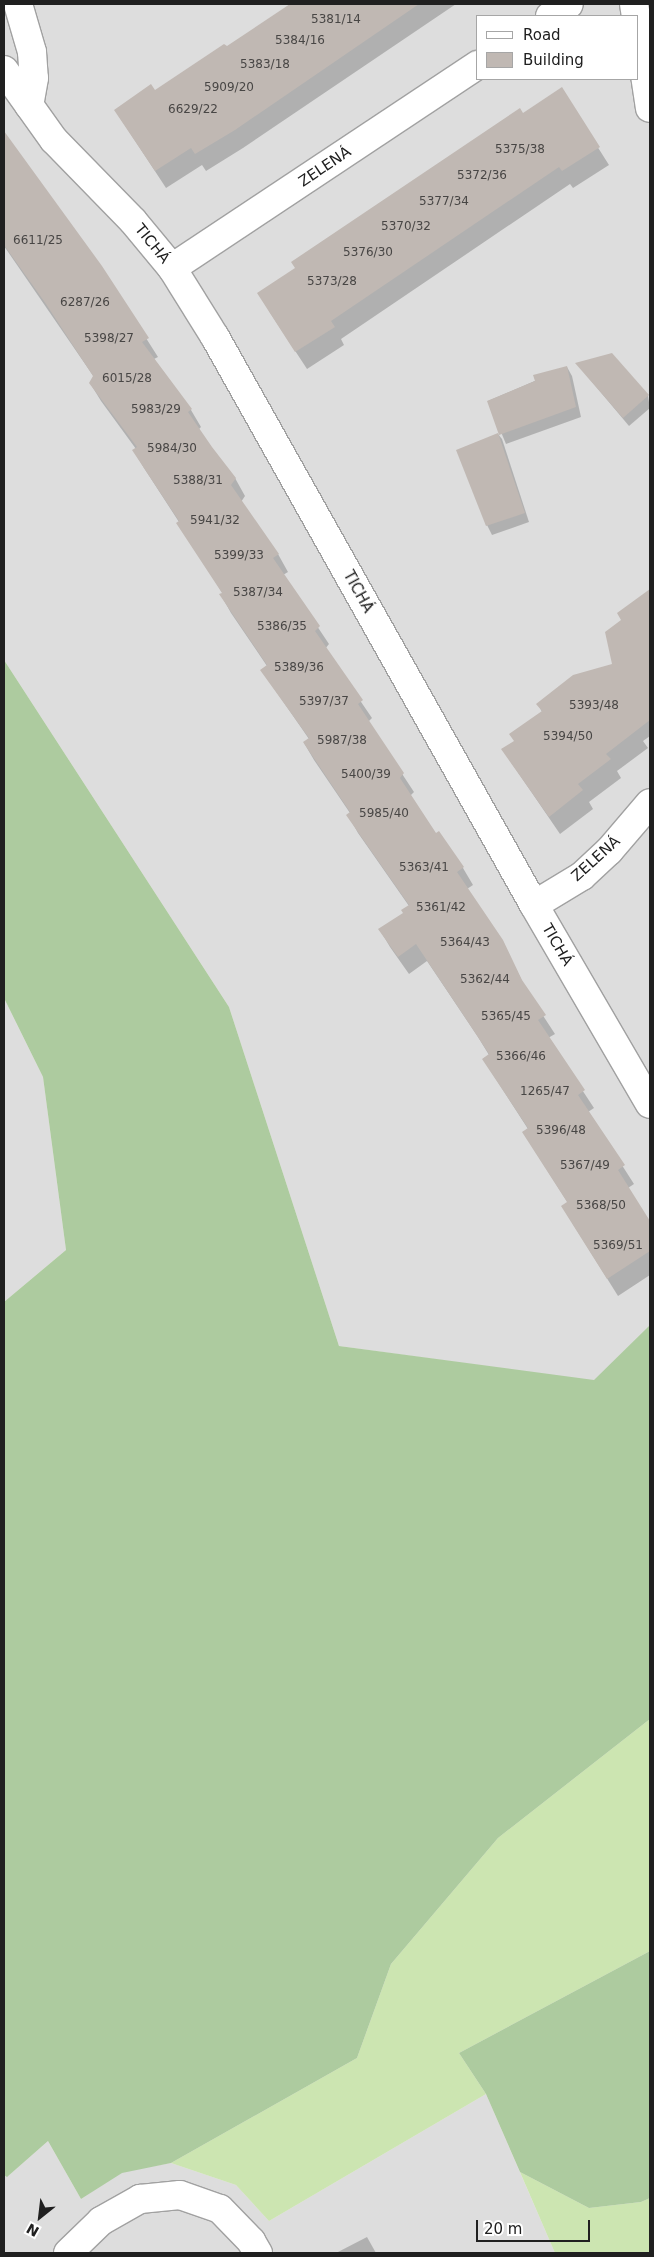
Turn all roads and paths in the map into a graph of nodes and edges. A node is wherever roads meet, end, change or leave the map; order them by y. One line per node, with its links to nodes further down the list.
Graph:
1 (18, 4): 7 (street)
2 (569, 4): 3 (street)
3 (552, 15)
4 (639, 36): 8 (street)
5 (477, 66): 9 (street, ZELENÁ)
6 (4, 70): 7 (street, TICHÁ)
7 (29, 106): 9 (street, TICHÁ)
8 (650, 108)
9 (172, 268): 11 (street, TICHÁ)
10 (650, 803): 11 (street, ZELENÁ)
11 (534, 905): 12 (street, TICHÁ)
12 (650, 1104)
13 (68, 2253): 14 (street)
14 (258, 2253)

